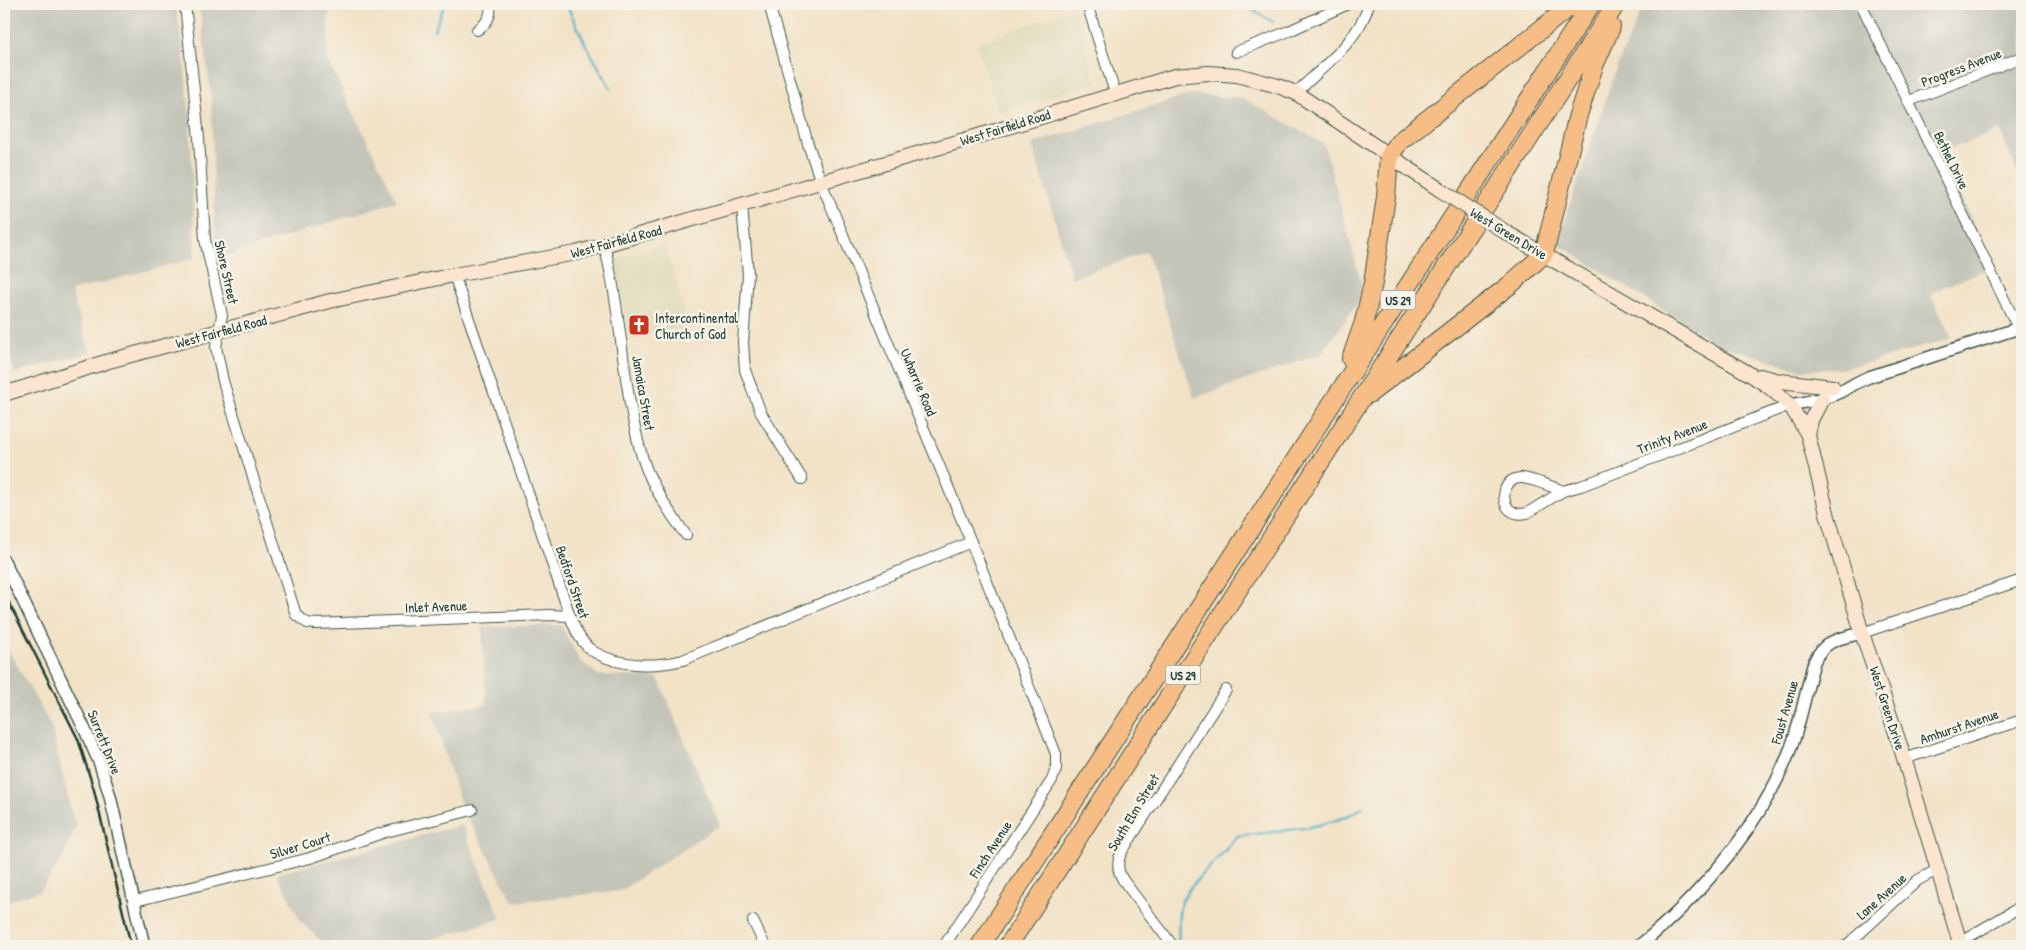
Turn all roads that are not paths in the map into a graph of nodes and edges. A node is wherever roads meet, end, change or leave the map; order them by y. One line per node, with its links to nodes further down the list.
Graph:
1 (185, 4): 26 (street, Shore Street)
2 (490, 4): 12 (street)
3 (769, 4): 20 (street, Uwharrie Road)
4 (1087, 4): 16 (street)
5 (1348, 4): 13 (street)
6 (1370, 4): 17 (street)
7 (1573, 4): 19 (highway)
8 (1591, 4): 30 (highway, US 29)
9 (1616, 4): 33 (highway, US 29)
10 (1621, 4): 23 (highway)
11 (1861, 4): 18 (street, Bethel Drive)
12 (477, 30)
13 (1236, 52)
14 (2022, 57): 18 (street, Progress Avenue)
15 (1223, 74): 16 (main road, West Fairfield Road); 17 (main road, West Green Drive)
16 (1115, 93): 20 (main road, West Fairfield Road)
17 (1296, 93): 19 (main road, West Green Drive)
18 (1910, 101): 25 (street, Bethel Drive)
19 (1389, 156): 23 (main road, West Green Drive, bridge); 30 (highway)
20 (821, 182): 21 (main road, West Fairfield Road); 40 (street, Uwharrie Road)
21 (742, 206): 22 (main road, West Fairfield Road); 37 (street)
22 (604, 245): 24 (main road, West Fairfield Road); 39 (street, Jamaica Street)
23 (1544, 254): 27 (main road, West Green Drive); 33 (highway)
24 (454, 275): 26 (main road, West Fairfield Road); 43 (street, Bedford Street)
25 (2020, 327): 28 (street, Trinity Avenue)
26 (220, 331): 31 (main road, West Fairfield Road); 44 (street, Shore Street)
27 (1748, 373): 29 (main road); 34 (main road, West Green Drive)
28 (1856, 382): 29 (street, Trinity Avenue); 32 (street, Trinity Avenue)
29 (1833, 386): 34 (street, Trinity Avenue)
30 (1341, 387): 59 (highway, US 29)
31 (4, 394)
32 (1822, 399): 34 (street, Trinity Avenue); 35 (main road)
33 (1357, 403): 60 (highway, US 29)
34 (1790, 405): 35 (main road, West Green Drive); 36 (main road, West Green Drive); 38 (street, Trinity Avenue)
35 (1808, 436): 36 (main road, West Green Drive)
36 (1817, 470): 45 (main road, West Green Drive)
37 (802, 479)
38 (1563, 491): 38 (street, Trinity Avenue)
39 (686, 535)
40 (971, 542): 43 (street, Bedford Street); 49 (street, Uwharrie Road)
41 (4, 562): 52 (street, Surrett Drive)
42 (2022, 580): 45 (street, Foust Avenue)
43 (570, 616): 44 (street, Inlet Avenue)
44 (304, 622)
45 (1862, 633): 48 (main road, West Green Drive); 62 (street, Foust Avenue)
46 (1226, 690): 61 (street, South Elm Street)
47 (2022, 720): 48 (street, Amhurst Avenue)
48 (1904, 759): 51 (main road, West Green Drive)
49 (1056, 766): 58 (street, Finch Avenue)
50 (472, 810): 52 (street, Silver Court)
51 (1937, 870): 55 (main road, West Green Drive); 63 (street, Lane Avenue)
52 (135, 901): 56 (street, Surrett Drive)
53 (2022, 906): 55 (street)
54 (753, 921): 57 (street)
55 (1960, 944)
56 (144, 946)
57 (766, 946)
58 (944, 946)
59 (980, 946)
60 (1008, 946)
61 (1173, 946)
62 (1639, 946)
63 (1846, 946)

